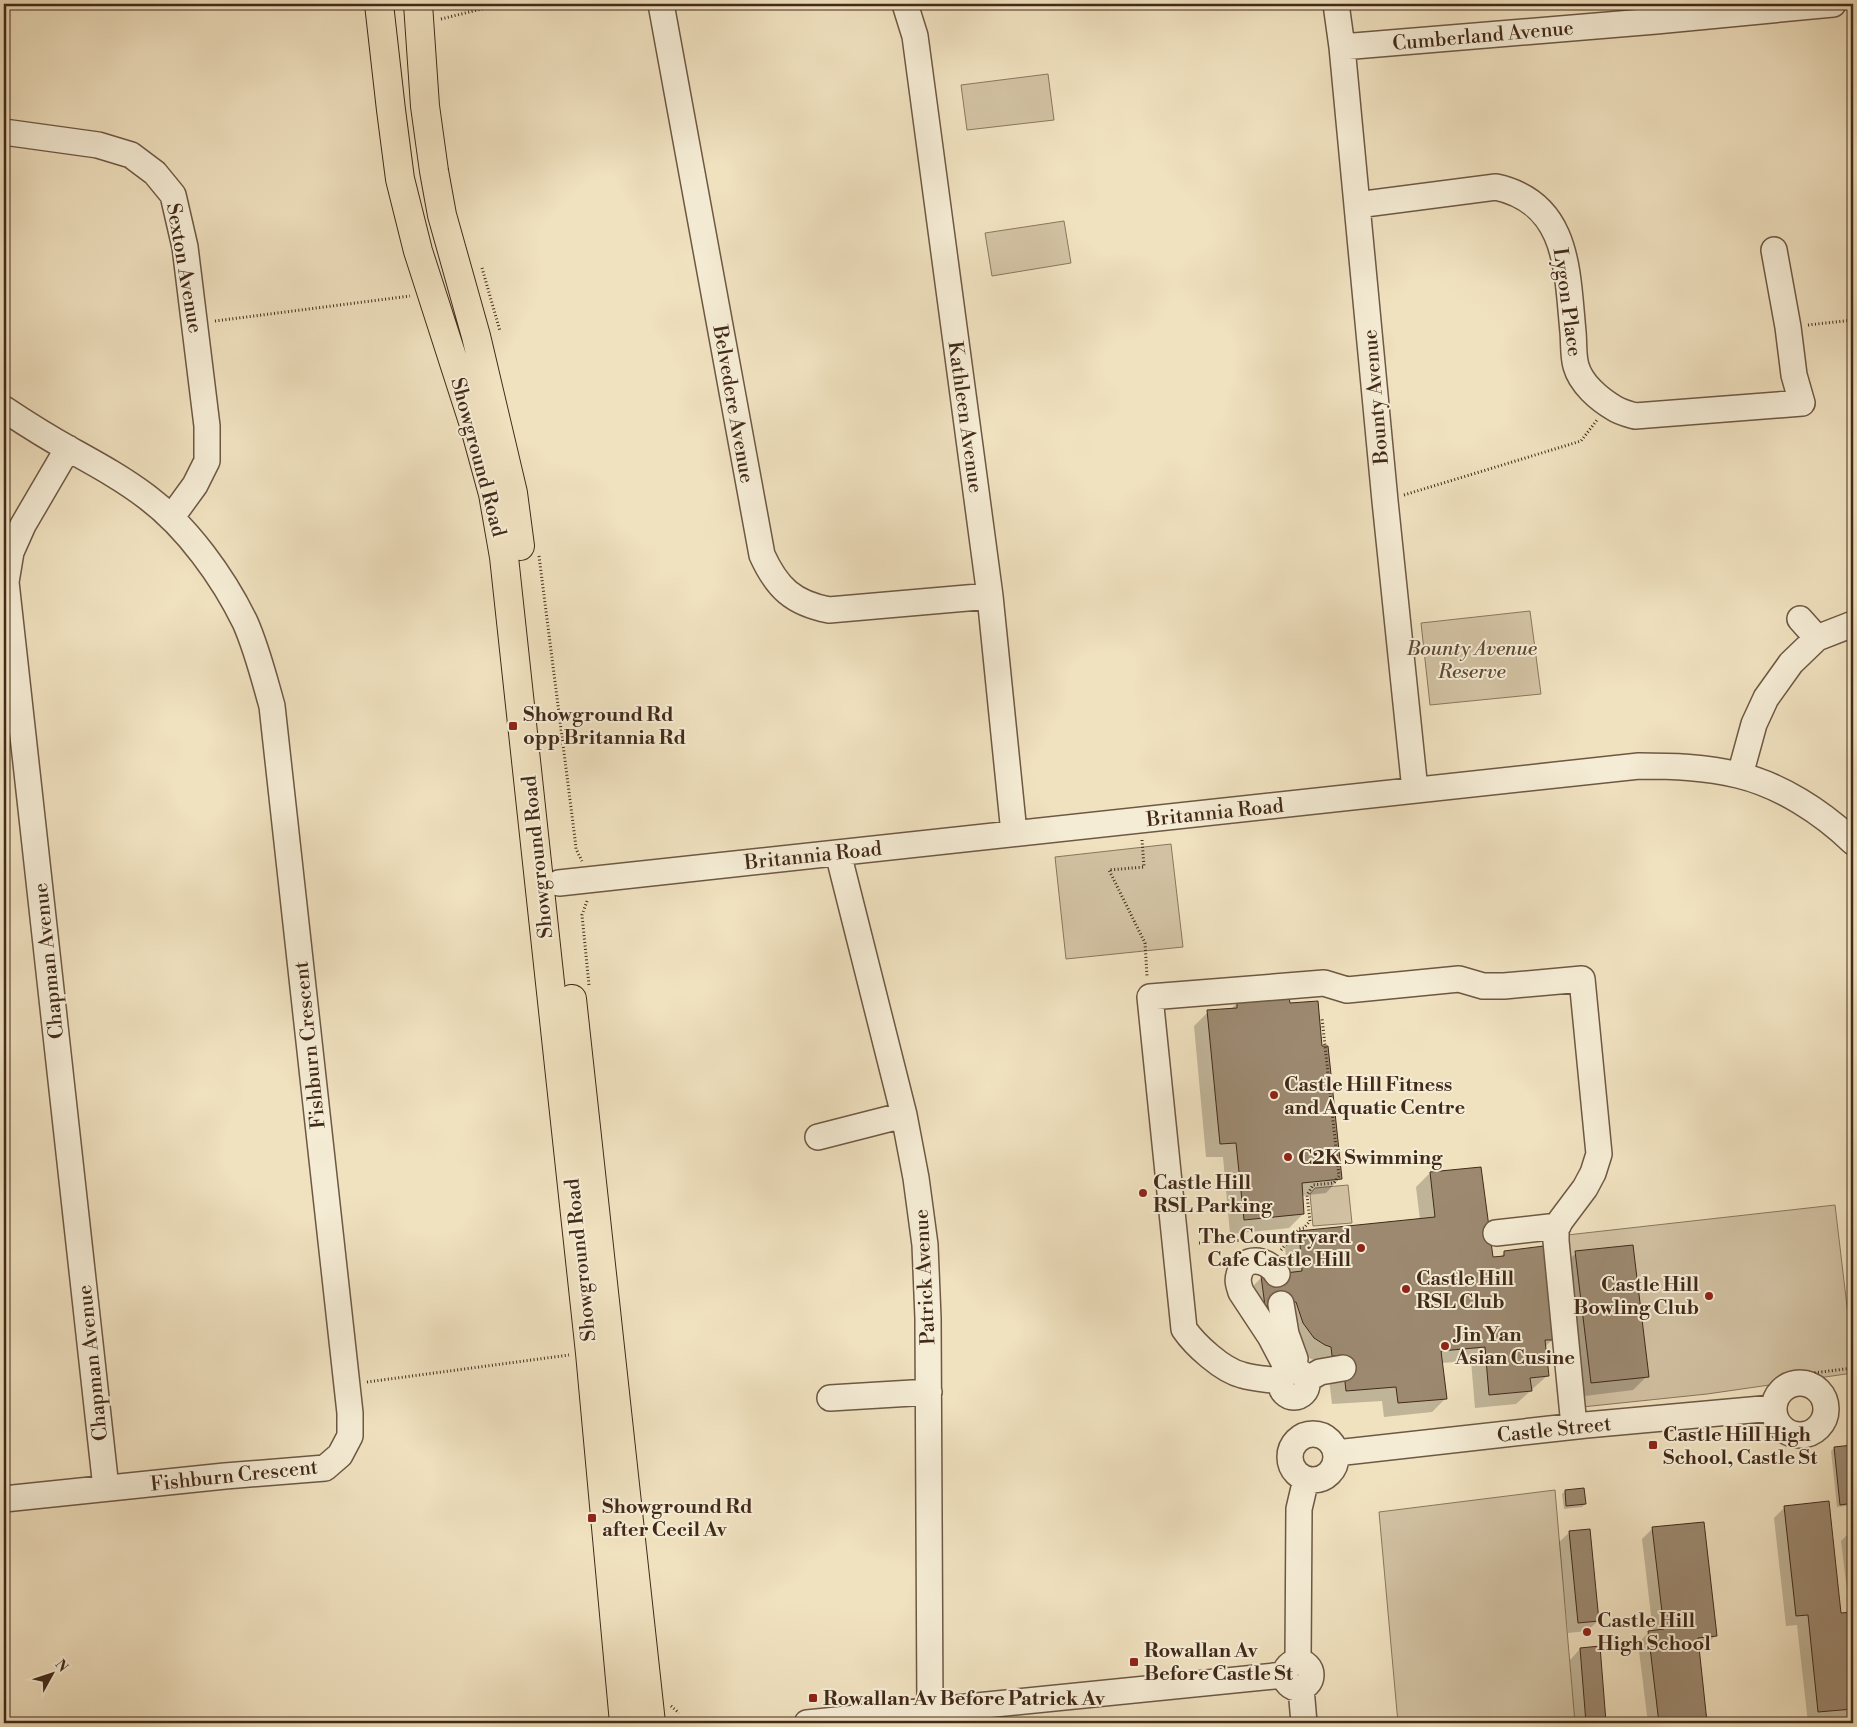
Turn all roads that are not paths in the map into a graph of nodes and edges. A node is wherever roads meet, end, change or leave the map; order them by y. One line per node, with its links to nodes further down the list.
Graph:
1 (380, 4): 43 (main road, Showground Road)
2 (661, 4): 14 (street, Belvedere Avenue)
3 (905, 4): 14 (street, Kathleen Avenue)
4 (1336, 4): 7 (street, Bounty Avenue)
5 (1833, 4): 7 (street, Cumberland Avenue)
6 (428, 12): 23 (main road, Showground Road)
7 (1342, 47): 9 (street, Bounty Avenue)
8 (4, 132): 13 (street, Sexton Avenue)
9 (1357, 205): 10 (street, Lygon Place); 19 (street, Bounty Avenue)
10 (1774, 250)
11 (4, 410): 12 (street, Fishburn Crescent)
12 (68, 448): 13 (street, Fishburn Crescent); 39 (street, Chapman Avenue)
13 (171, 518): 39 (street, Fishburn Crescent)
14 (990, 596): 20 (street, Kathleen Avenue)
15 (1800, 619): 17 (street)
16 (1853, 624): 17 (street)
17 (1817, 638): 18 (street)
18 (1740, 775): 19 (street, Britannia Road); 21 (street, Britannia Road)
19 (1415, 790): 20 (street, Britannia Road)
20 (1014, 833): 22 (street, Britannia Road)
21 (1853, 842)
22 (838, 853): 23 (street, Britannia Road); 24 (street, Patrick Avenue)
23 (559, 883): 44 (main road, Showground Road)
24 (904, 1115): 25 (street); 32 (street, Patrick Avenue)
25 (818, 1137)
26 (1558, 1226): 27 (street); 31 (street); 35 (street)
27 (1496, 1233)
28 (1277, 1264): 31 (street)
29 (1281, 1304): 31 (street)
30 (1343, 1368): 31 (street)
31 (1295, 1380): 36 (street)
32 (929, 1392): 33 (street); 42 (street, Patrick Avenue)
33 (830, 1398)
34 (1773, 1408): 34 (street); 35 (street, Castle Street)
35 (1574, 1426): 37 (street, Castle Street)
36 (1303, 1437): 37 (street); 38 (street)
37 (1336, 1453): 38 (street)
38 (1306, 1479): 41 (street)
39 (106, 1488): 40 (street, Fishburn Crescent)
40 (4, 1499)
41 (1294, 1675): 42 (street); 46 (street)
42 (930, 1712): 45 (street)
43 (624, 1723)
44 (651, 1723)
45 (807, 1723)
46 (1304, 1723)

